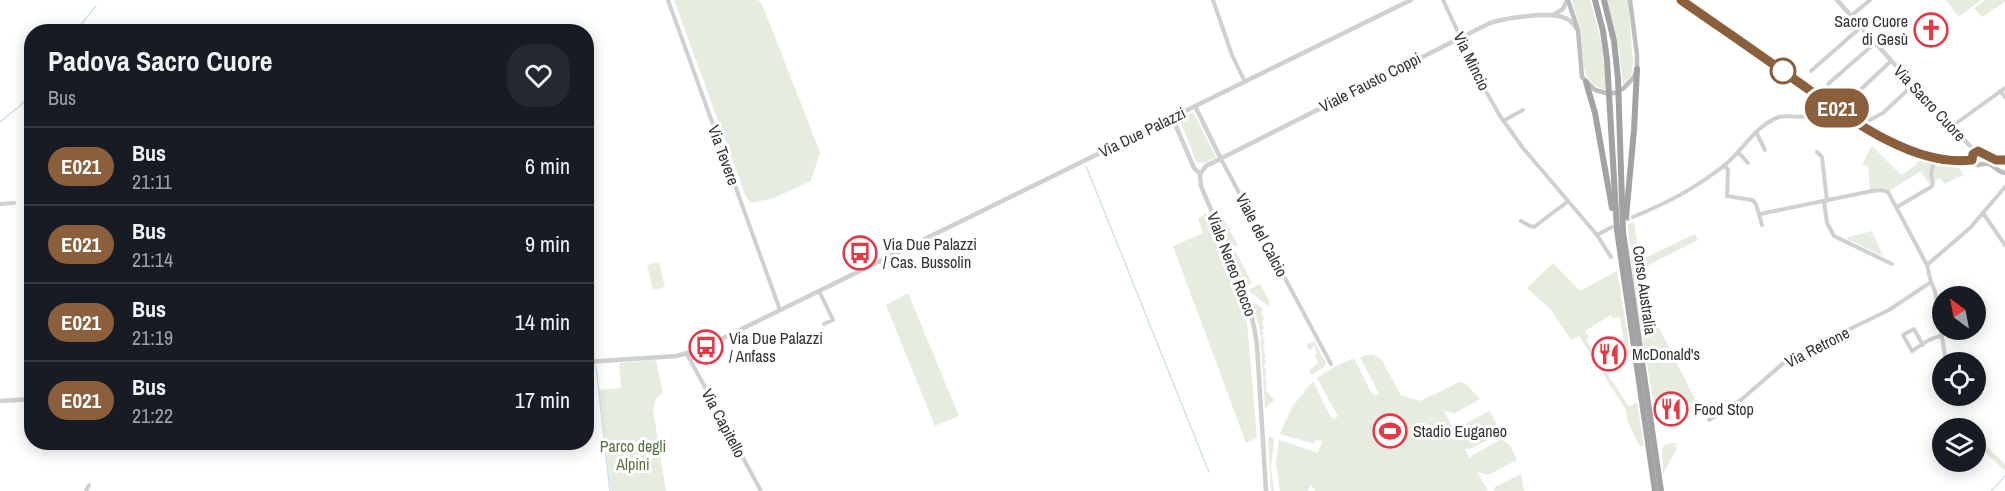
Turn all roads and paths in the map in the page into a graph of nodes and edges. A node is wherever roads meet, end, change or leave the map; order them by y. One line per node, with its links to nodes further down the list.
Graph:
1 (668, 0): 75 (street, Via Tevere)
2 (1213, 0): 22 (street)
3 (1411, 0): 12 (street, Via Due Palazzi)
4 (1443, 0): 17 (street, Via Mincio)
5 (1567, 0): 13 (street); 16 (main road)
6 (1595, 0): 63 (highway, Corso Australia)
7 (1604, 0): 66 (highway, Corso Australia)
8 (1681, 0): 31 (main road)
9 (1837, 0): 14 (street, Via Sacro Cuore)
10 (1870, 0): 14 (street)
11 (1631, 1): 20 (main road)
12 (1399, 3): 22 (street, Via Due Palazzi)
13 (1551, 16): 16 (street); 17 (street, Viale Fausto Coppi)
14 (1851, 16): 15 (street, Via Sacro Cuore)
15 (1861, 27): 18 (street, Via Sacro Cuore); 21 (street)
16 (1578, 30): 23 (main road)
17 (1459, 37): 33 (street, Via Mincio); 43 (street, Viale Fausto Coppi)
18 (1875, 43): 19 (street, Via Sacro Cuore); 24 (street)
19 (1892, 61): 25 (street, Via Sacro Cuore); 29 (street)
20 (1637, 69): 23 (main road); 66 (highway)
21 (1811, 71)
22 (1245, 82): 28 (street, Via Due Palazzi)
23 (1586, 82): 63 (highway)
24 (1828, 84)
25 (1913, 85): 34 (street); 35 (street, Via Sacro Cuore)
26 (2003, 90): 27 (street); 35 (street)
27 (2005, 97)
28 (1195, 106): 32 (street, Via Due Palazzi); 43 (street, Viale del Calcio)
29 (1842, 107)
30 (1523, 110): 33 (street)
31 (1848, 116): 36 (street); 42 (main road)
32 (1172, 117): 50 (street, Viale Nereo Rocco); 69 (street, Via Due Palazzi)
33 (1503, 121): 54 (street, Via Mincio)
34 (1866, 122)
35 (1951, 127): 39 (street, Via Sacro Cuore)
36 (1756, 132): 37 (street); 40 (street)
37 (1765, 150)
38 (1817, 152): 53 (street)
39 (1976, 152): 41 (main road); 44 (main road)
40 (1738, 153): 46 (street); 48 (street)
41 (1984, 154): 45 (main road); 47 (main road)
42 (1935, 157): 44 (main road); 57 (street)
43 (1221, 159): 50 (street, Viale Fausto Coppi); 81 (street, Viale del Calcio)
44 (1972, 160): 47 (main road)
45 (2003, 160): 49 (main road)
46 (1748, 163)
47 (1982, 164): 49 (main road)
48 (1725, 165): 59 (street); 60 (street)
49 (1997, 168): 51 (main road)
50 (1200, 174): 88 (street, Viale Nereo Rocco)
51 (2004, 174)
52 (2005, 187): 58 (street)
53 (1825, 201): 57 (street); 59 (street); 68 (street)
54 (1568, 202): 61 (street); 64 (street, Via Mincio)
55 (14, 203): 56 (street)
56 (0, 204)
57 (1897, 207): 70 (street)
58 (1983, 213): 65 (street); 70 (street)
59 (1760, 214): 62 (street)
60 (1634, 217)
61 (1521, 221)
62 (1762, 225)
63 (1613, 229): 64 (street); 89 (highway, Corso Australia)
64 (1597, 235): 67 (street, Via Mincio)
65 (2005, 245)
66 (1626, 254): 90 (highway, Corso Australia)
67 (1611, 257)
68 (1892, 264)
69 (873, 265): 71 (street, Via Due Palazzi); 71 (street, Via Due Palazzi)
70 (1927, 266): 72 (street)
71 (857, 273): 74 (street, Via Due Palazzi)
72 (1931, 282): 73 (street); 84 (street, Via Retrone)
73 (1933, 286)
74 (819, 291): 75 (street, Via Due Palazzi); 76 (street)
75 (780, 310): 79 (street, Via Due Palazzi)
76 (824, 324)
77 (1932, 339): 78 (street)
78 (1923, 345): 78 (street)
79 (687, 354): 80 (street, Via Due Palazzi); 87 (street, Via Capitello)
80 (594, 361)
81 (1331, 364)
82 (24, 400): 83 (street)
83 (0, 401)
84 (1709, 420)
85 (89, 485): 86 (street)
86 (86, 491)
87 (761, 491)
88 (1266, 491)
89 (1655, 491)
90 (1661, 491)

